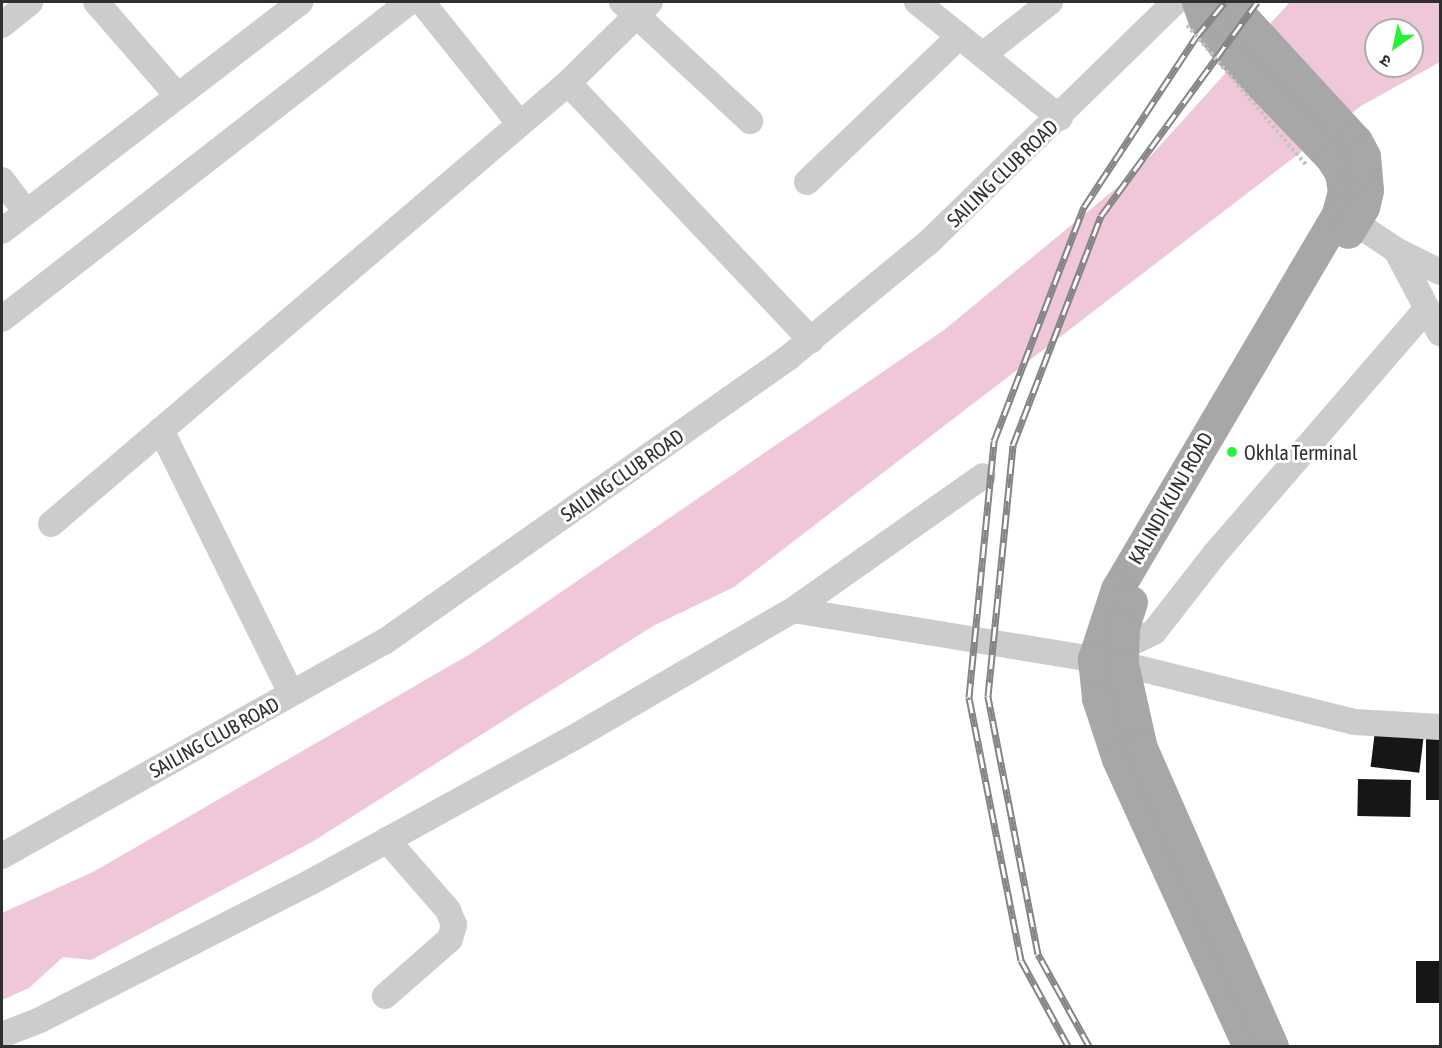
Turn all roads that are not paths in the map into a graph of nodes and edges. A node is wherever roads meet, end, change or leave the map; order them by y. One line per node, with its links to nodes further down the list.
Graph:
1 (96, 2): 15 (street)
2 (409, 2): 28 (street)
3 (422, 2): 18 (street)
4 (917, 2): 11 (street)
5 (1050, 2): 13 (street)
6 (1175, 2): 16 (street, SAILING CLUB ROAD)
7 (1228, 2): 12 (main road, KALINDI KUNJ ROAD)
8 (291, 4): 15 (street)
9 (636, 6): 14 (street); 17 (street)
10 (1193, 13): 12 (main road, KALINDI KUNJ ROAD)
11 (960, 36): 13 (street); 21 (street)
12 (1240, 39): 19 (main road, KALINDI KUNJ ROAD)
13 (984, 54): 16 (street)
14 (568, 83): 18 (street); 30 (street)
15 (176, 94): 22 (street)
16 (1060, 118): 30 (street, SAILING CLUB ROAD)
17 (750, 121)
18 (519, 123): 31 (street)
19 (1332, 155): 23 (main road, KALINDI KUNJ ROAD); 35 (main road, KALINDI KUNJ ROAD)
20 (2, 180): 22 (street)
21 (807, 182)
22 (26, 212): 24 (street)
23 (1354, 222): 25 (street); 35 (main road, KALINDI KUNJ ROAD)
24 (2, 231)
25 (1396, 250): 26 (street); 27 (street)
26 (1440, 272)
27 (1427, 308): 29 (street); 35 (street)
28 (2, 319)
29 (1440, 333)
30 (811, 340): 36 (street, SAILING CLUB ROAD)
31 (161, 430): 33 (street); 36 (street)
32 (982, 476): 34 (street)
33 (51, 524)
34 (793, 610): 35 (street); 38 (street)
35 (1113, 657): 37 (street); 42 (main road, KALINDI KUNJ ROAD); 43 (main road, KALINDI KUNJ ROAD)
36 (291, 693): 39 (street, SAILING CLUB ROAD)
37 (1440, 727)
38 (387, 840): 40 (street); 41 (street)
39 (2, 856)
40 (385, 996)
41 (2, 1035)
42 (1249, 1047)
43 (1272, 1047)

